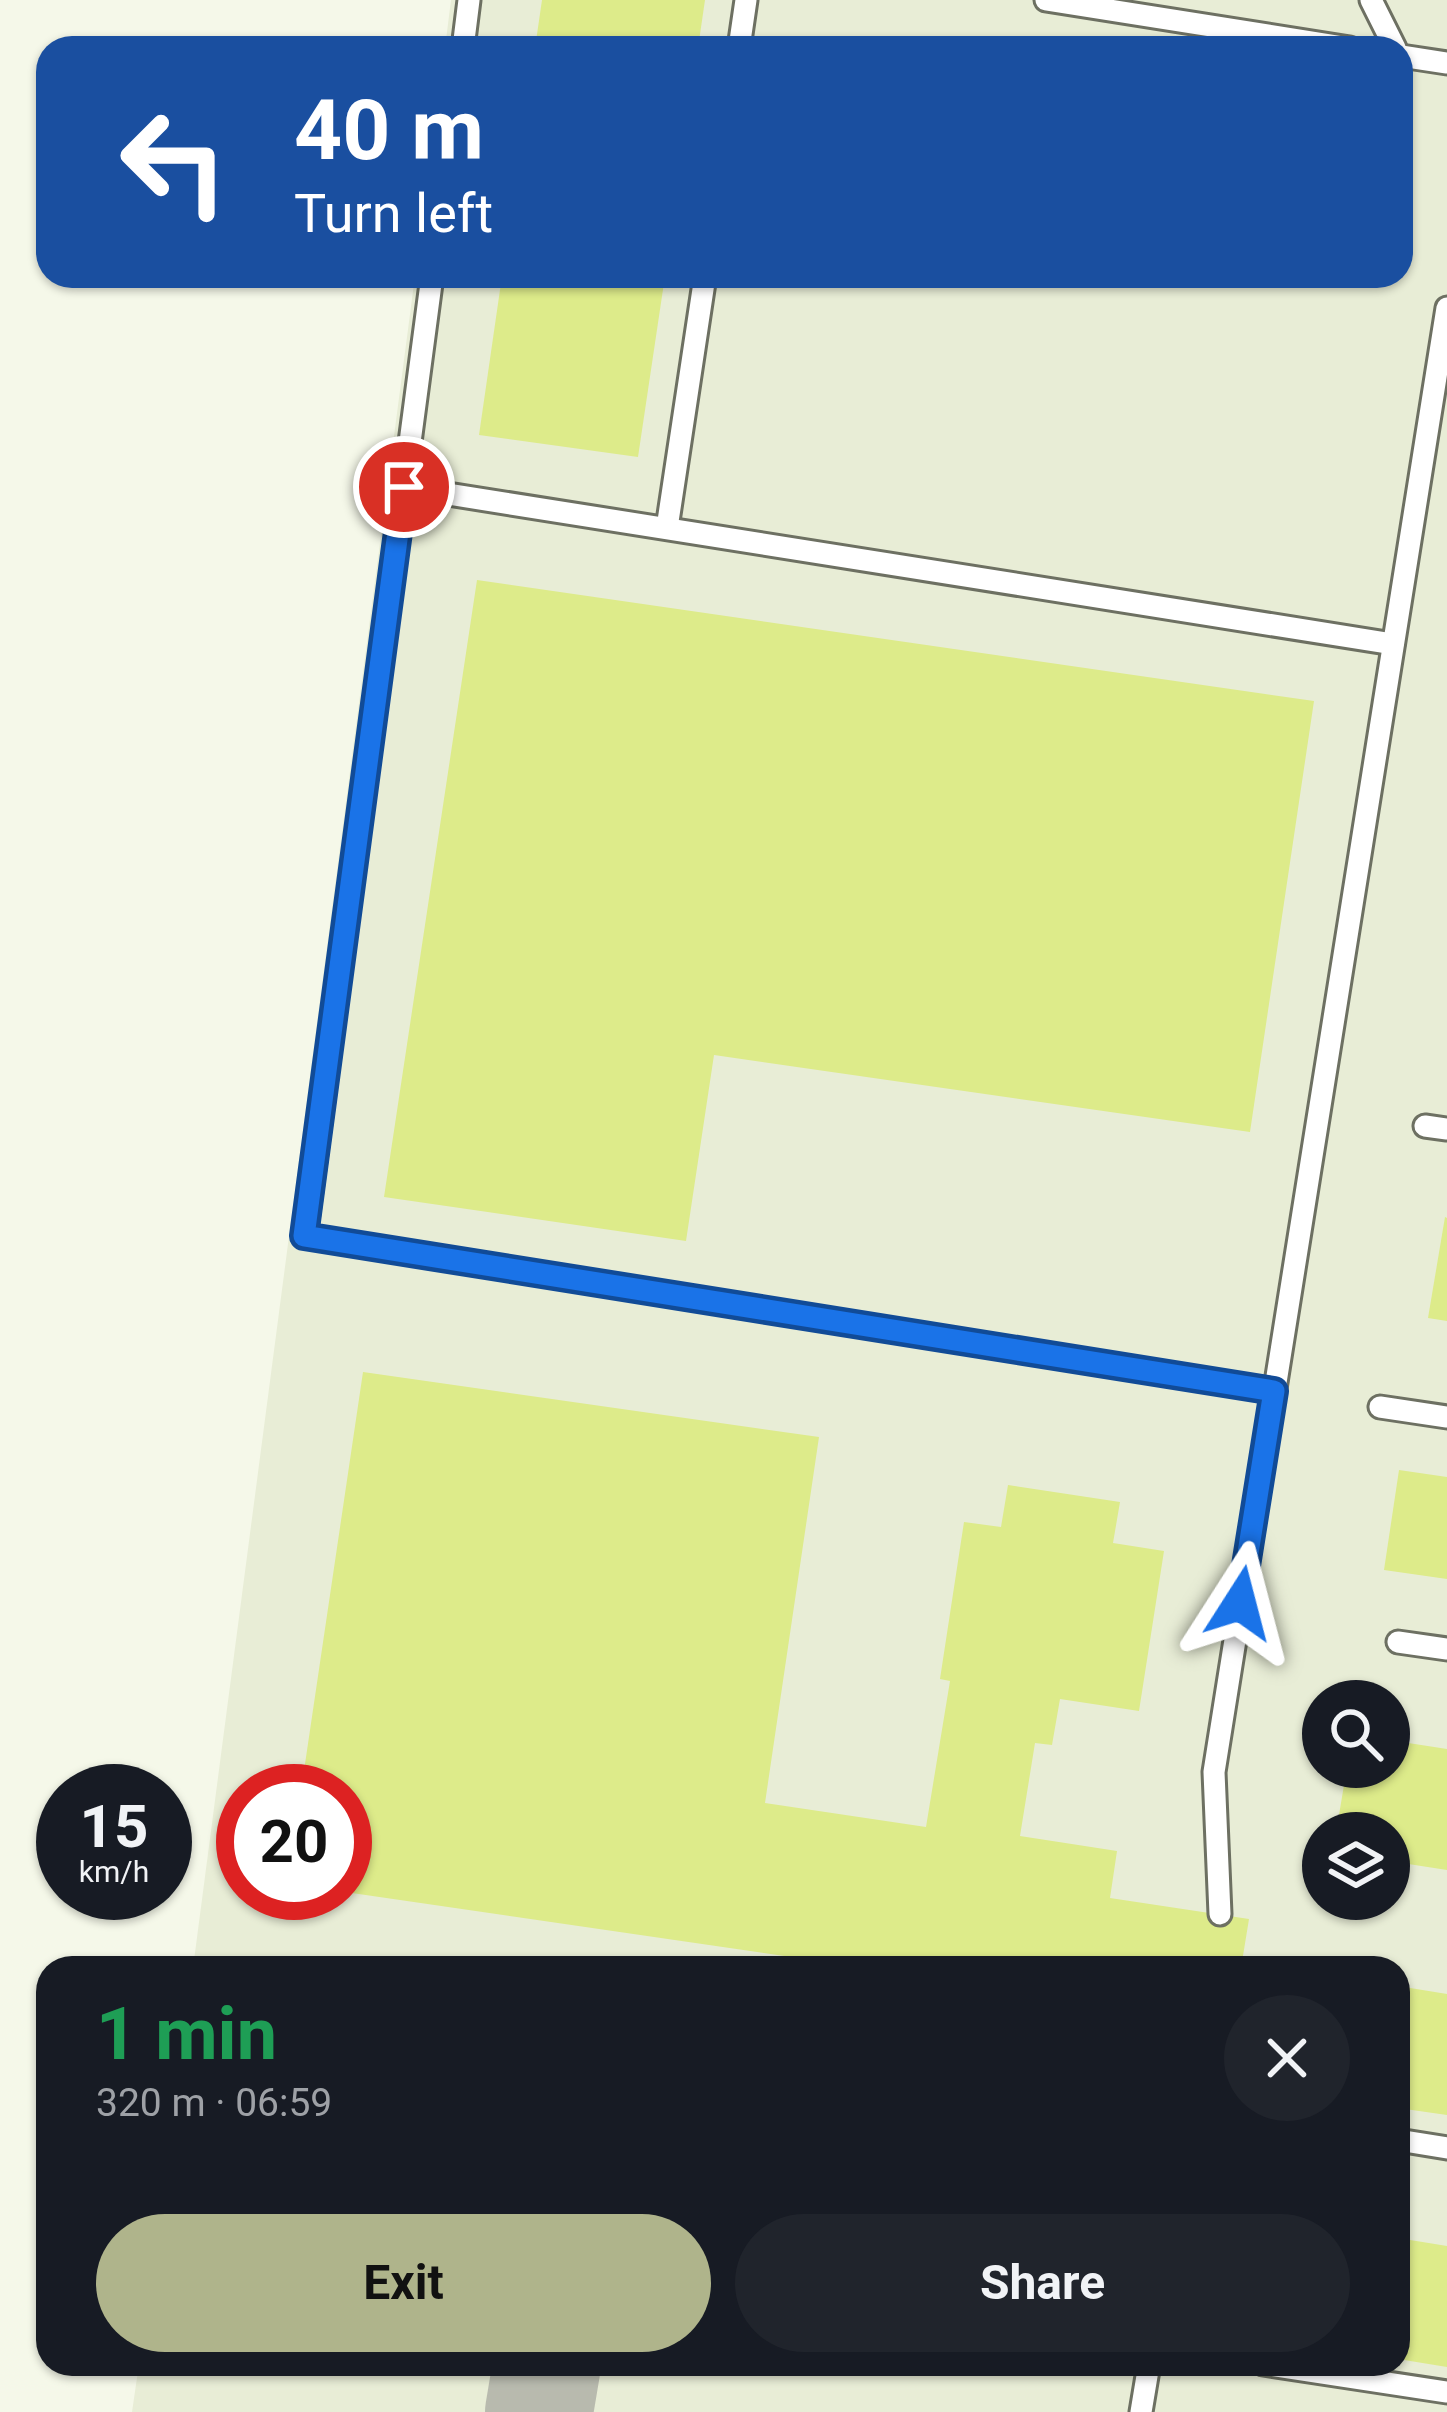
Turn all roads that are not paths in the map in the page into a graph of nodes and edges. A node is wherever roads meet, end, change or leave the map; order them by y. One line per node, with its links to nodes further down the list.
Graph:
1 (469, 0): 5 (lane)
2 (746, 0): 6 (lane)
3 (1046, 0): 7 (lane)
4 (1371, 0): 8 (lane)
5 (464, 36)
6 (741, 36)
7 (1275, 36)
8 (1389, 36)
9 (1413, 58): 10 (lane)
10 (1447, 63)
11 (430, 288): 14 (lane)
12 (703, 288): 15 (lane)
13 (1447, 308): 16 (lane)
14 (404, 487): 15 (lane); 17 (lane)
15 (667, 529): 16 (lane)
16 (1394, 644): 17 (lane)
17 (1274, 1391): 22 (lane)
18 (1380, 1407): 19 (lane)
19 (1447, 1417)
20 (1398, 1642): 21 (lane)
21 (1447, 1649)
22 (1220, 1915)
23 (1410, 2142): 24 (lane)
24 (1447, 2148)
25 (1147, 2376): 28 (lane)
26 (1342, 2376): 27 (lane)
27 (1447, 2392)
28 (1141, 2412)

